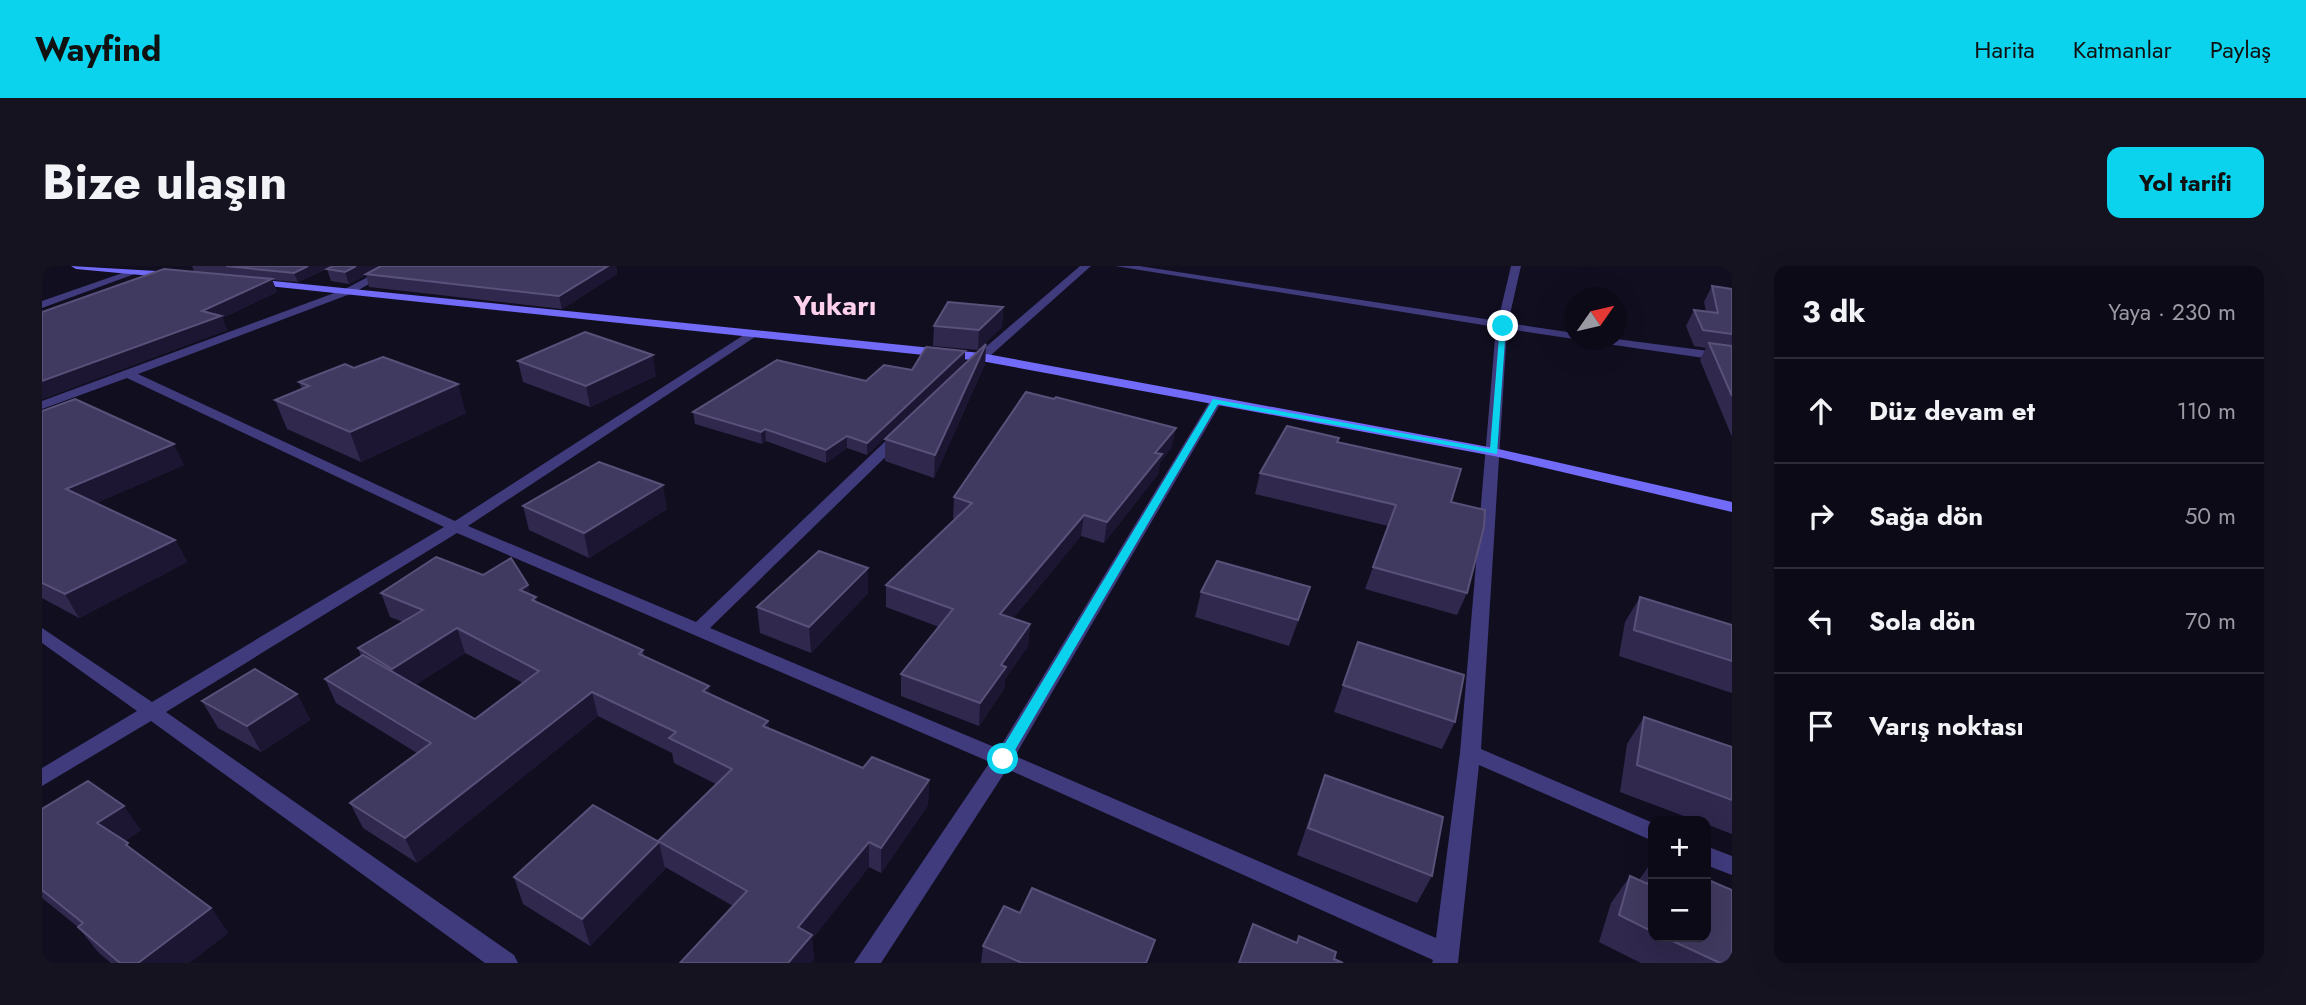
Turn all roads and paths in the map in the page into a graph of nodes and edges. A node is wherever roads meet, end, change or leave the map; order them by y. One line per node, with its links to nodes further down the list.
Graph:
1 (76, 266): 7 (street)
2 (396, 266): 11 (street)
3 (1086, 266): 17 (street)
4 (1120, 266): 9 (street)
5 (1224, 266): 9 (street)
6 (1516, 266): 13 (street)
7 (135, 272): 8 (street); 12 (street)
8 (189, 276)
9 (1210, 281): 13 (street)
10 (242, 282): 11 (street)
11 (349, 292): 14 (street); 19 (street)
12 (42, 305)
13 (1503, 326): 15 (street); 24 (street)
14 (754, 333): 17 (street); 26 (street)
15 (1564, 335)
16 (1627, 344): 18 (street)
17 (981, 357): 20 (street); 21 (street)
18 (1732, 358)
19 (129, 374): 22 (street); 26 (street)
20 (961, 376)
21 (1216, 401): 24 (street); 31 (street)
22 (42, 405)
23 (913, 423): 27 (street)
24 (1494, 452): 25 (street); 30 (street)
25 (1732, 507)
26 (456, 527): 27 (street); 29 (street)
27 (698, 631): 31 (street)
28 (42, 634): 29 (street)
29 (152, 711): 32 (street); 37 (street)
30 (1469, 753): 33 (street); 36 (street)
31 (1003, 759): 36 (street); 38 (street)
32 (42, 778)
33 (1648, 830)
34 (1711, 857): 35 (street)
35 (1732, 866)
36 (1446, 959)
37 (505, 963)
38 (867, 963)

